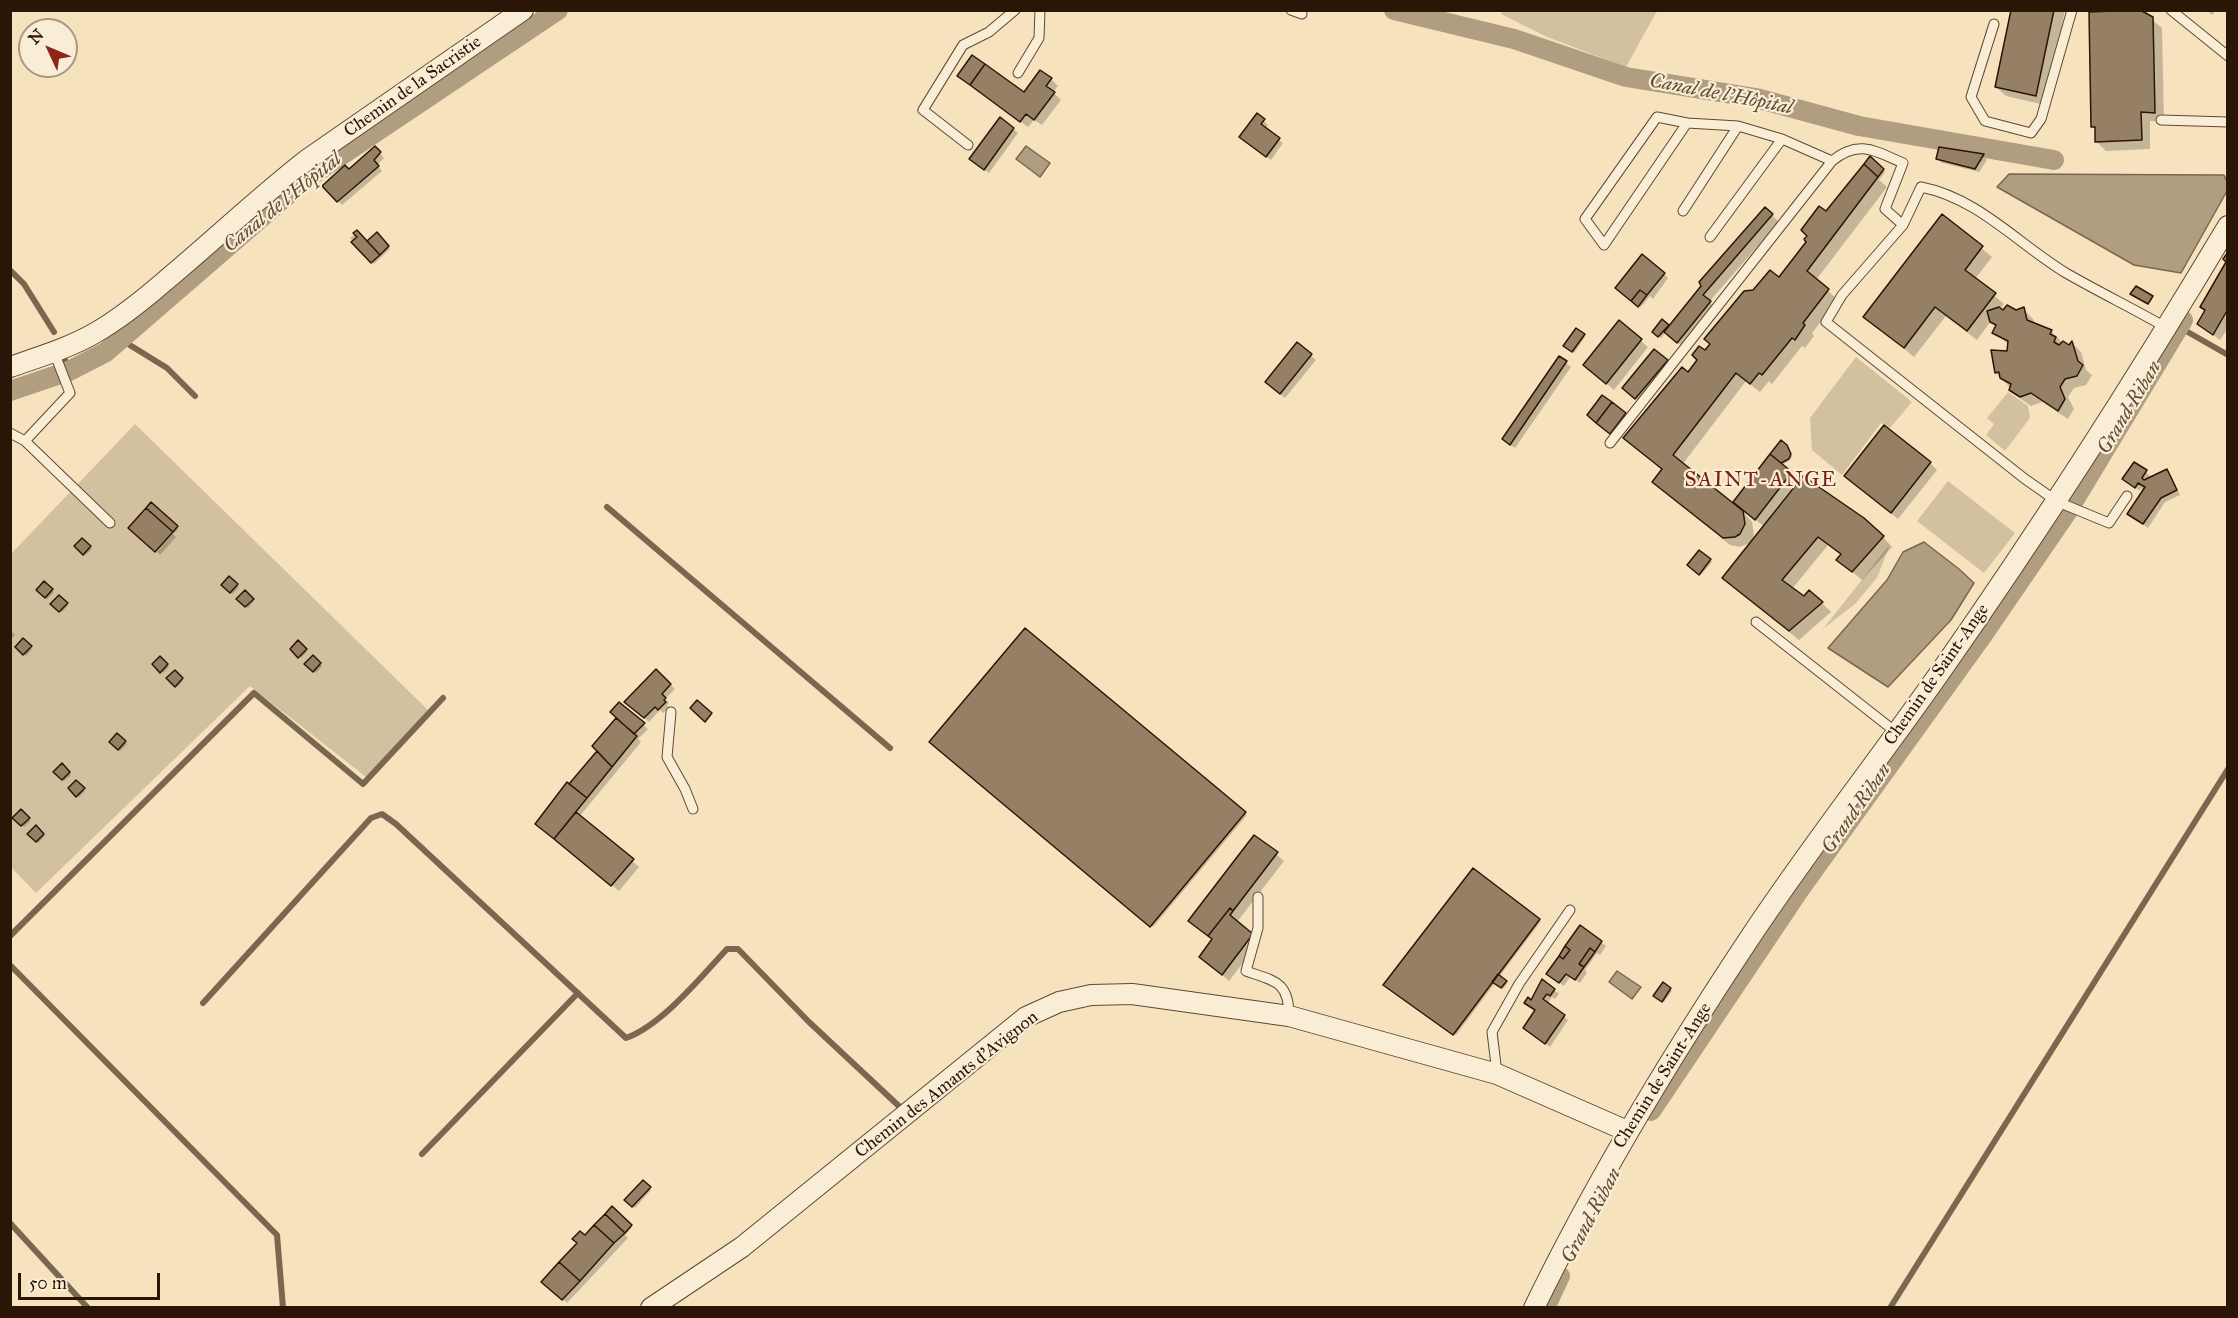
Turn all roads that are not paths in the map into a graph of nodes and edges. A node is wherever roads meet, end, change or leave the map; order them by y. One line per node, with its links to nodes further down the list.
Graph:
1 (523, 10): 23 (street, Chemin de la Sacristie)
2 (1015, 10): 16 (lane)
3 (1040, 10): 10 (lane)
4 (1291, 10): 7 (lane)
5 (2072, 10): 8 (lane)
6 (2171, 10): 9 (lane)
7 (1302, 14)
8 (1994, 24)
9 (2228, 56)
10 (1018, 73)
11 (2161, 120): 12 (lane)
12 (2228, 122)
13 (1687, 123): 13 (lane); 14 (lane)
14 (1738, 126): 15 (lane); 18 (lane)
15 (1782, 139): 17 (lane); 21 (lane)
16 (968, 145)
17 (1832, 161): 19 (lane); 27 (lane)
18 (1683, 211)
19 (1903, 225): 22 (lane); 29 (lane)
20 (2228, 226): 22 (street, Chemin de Saint-Ange)
21 (1710, 237)
22 (2167, 328): 29 (street, Chemin de Saint-Ange)
23 (54, 352): 24 (street, Chemin de la Sacristie); 26 (lane)
24 (10, 367)
25 (10, 433): 26 (lane)
26 (25, 441): 30 (lane)
27 (1610, 443)
28 (2127, 496): 29 (lane)
29 (2058, 502): 33 (street, Chemin de Saint-Ange)
30 (110, 523)
31 (1756, 622): 33 (lane)
32 (671, 712): 34 (lane)
33 (1896, 733): 39 (street, Chemin de Saint-Ange)
34 (693, 809)
35 (1258, 897): 37 (lane)
36 (1570, 909): 38 (lane)
37 (1290, 1016): 38 (street, Chemin des Amants d'Avignon); 40 (street, Chemin des Amants d'Avignon)
38 (1497, 1074): 39 (street, Chemin des Amants d'Avignon)
39 (1627, 1131): 41 (street, Chemin de Saint-Ange)
40 (651, 1308)
41 (1534, 1308)

